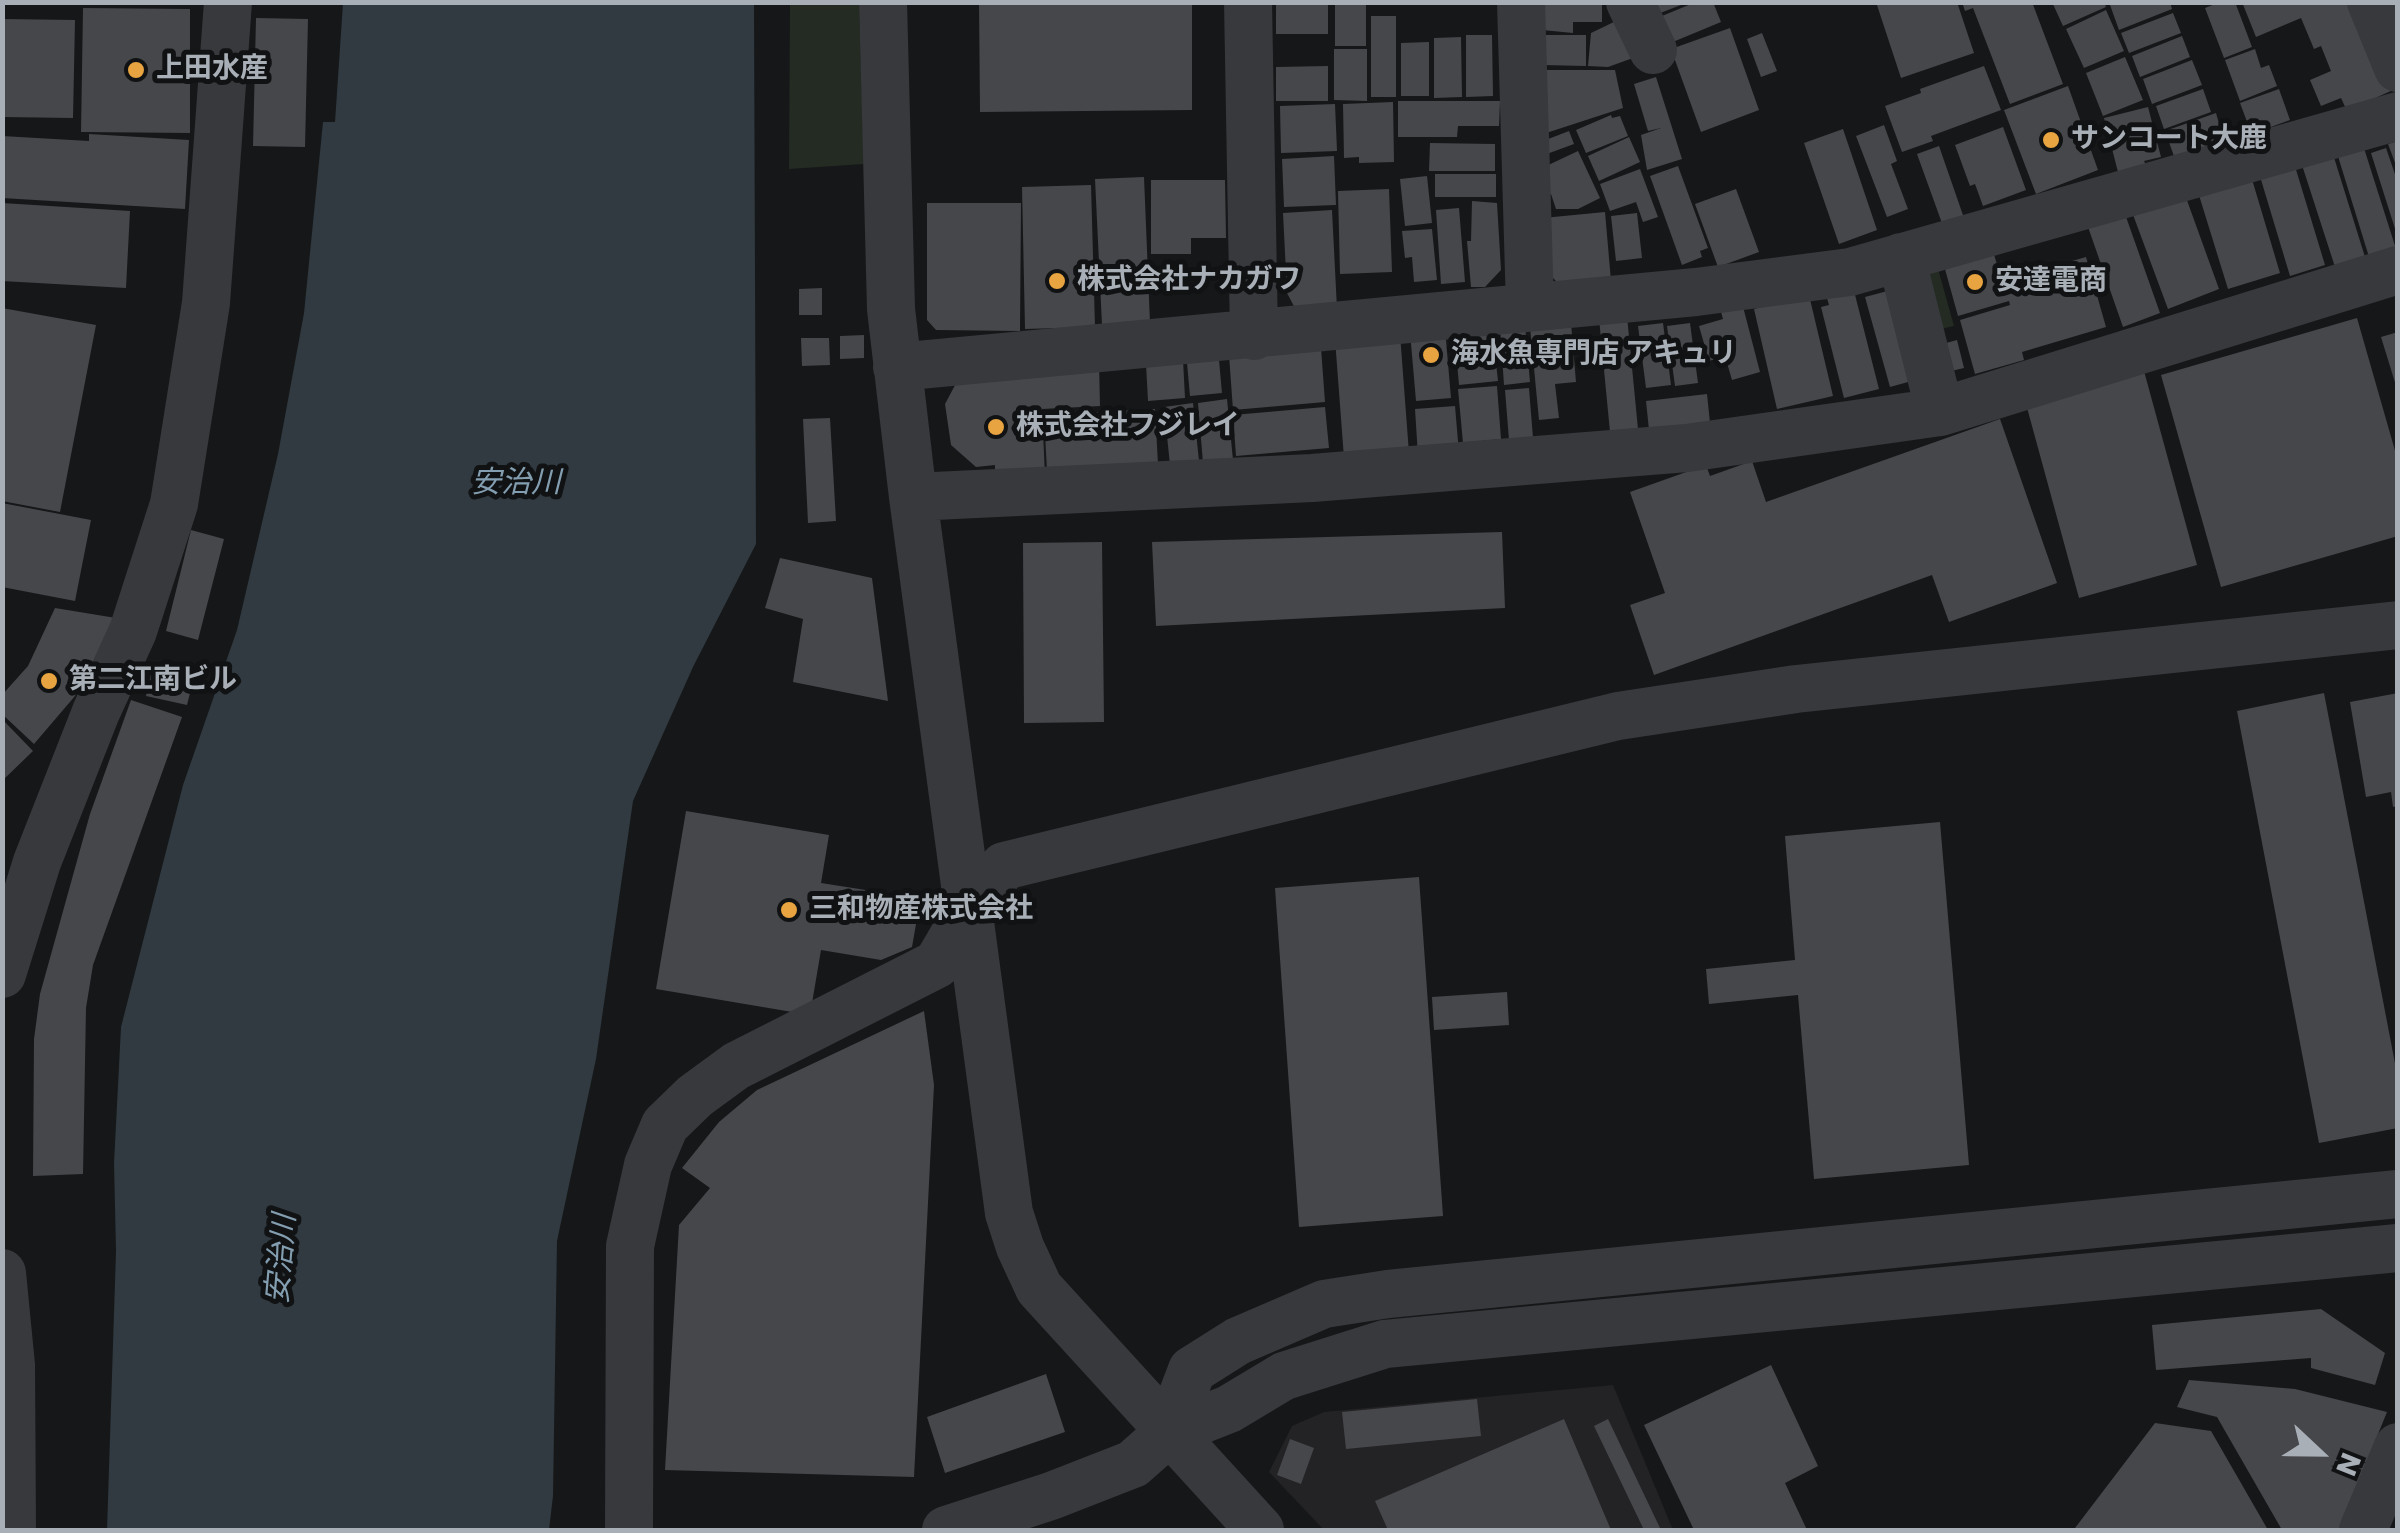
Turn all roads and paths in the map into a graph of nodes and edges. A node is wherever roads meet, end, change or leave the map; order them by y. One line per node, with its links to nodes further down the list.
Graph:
1 (228, 2): 19 (street)
2 (883, 2): 14 (street)
3 (1248, 2): 13 (street)
4 (1521, 2): 12 (street)
5 (1630, 2): 7 (street)
6 (2371, 2): 8 (street)
7 (1652, 50)
8 (2398, 68)
9 (2398, 116): 10 (street)
10 (1901, 257): 12 (street); 15 (street)
11 (2398, 270): 15 (street)
12 (1530, 306): 13 (street)
13 (1254, 336): 14 (street)
14 (897, 367): 16 (street)
15 (1940, 412): 16 (street)
16 (913, 498): 18 (street)
17 (2398, 625): 18 (street)
18 (968, 911): 23 (street); 27 (street)
19 (2, 974)
20 (2398, 1194): 23 (street)
21 (2398, 1248): 23 (street)
22 (2, 1273): 26 (street)
23 (1168, 1433): 25 (street); 29 (street)
24 (2398, 1447): 30 (street)
25 (1056, 1513): 28 (street)
26 (12, 1530)
27 (629, 1530)
28 (946, 1530)
29 (1260, 1530)
30 (2363, 1530)

